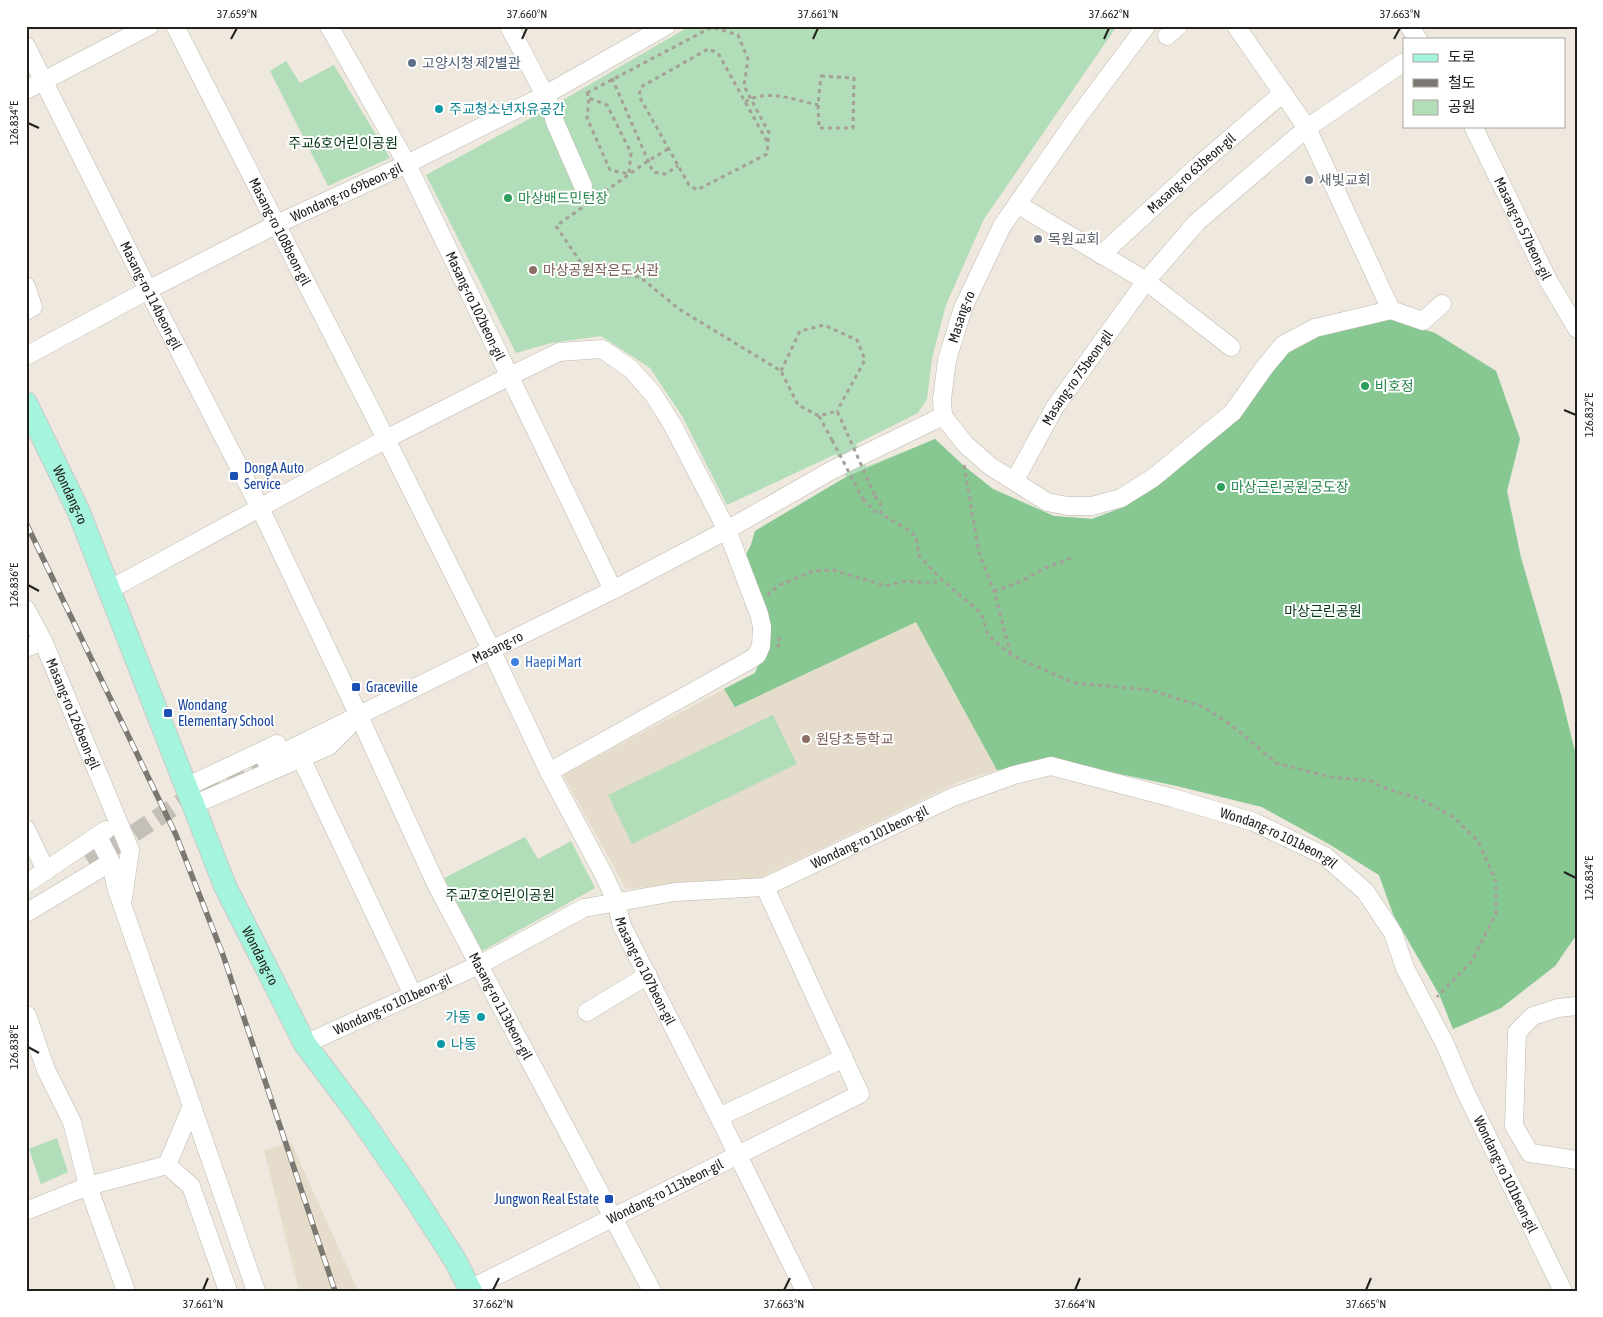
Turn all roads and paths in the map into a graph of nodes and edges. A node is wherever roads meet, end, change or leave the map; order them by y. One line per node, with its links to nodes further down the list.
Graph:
1 (149, 26): 14 (street)
2 (175, 26): 32 (street, Masang-ro 108beon-gil)
3 (329, 26): 27 (street, Masang-ro 102beon-gil)
4 (509, 26): 18 (street)
5 (666, 26): 11 (street, Wondang-ro 69beon-gil)
6 (1146, 26): 31 (street, Masang-ro)
7 (1236, 26): 17 (street)
8 (1410, 26): 9 (street)
9 (1417, 38)
10 (26, 46): 14 (street, Masang-ro 114beon-gil)
11 (604, 62): 13 (path); 18 (street, Wondang-ro 69beon-gil)
12 (1403, 63): 22 (street)
13 (612, 78): 16 (path); 19 (path); 26 (path)
14 (43, 82): 15 (street); 36 (street, Masang-ro 114beon-gil)
15 (26, 90)
16 (587, 93)
17 (1283, 93): 22 (street); 33 (street, Masang-ro 63beon-gil)
18 (545, 95): 27 (street, Wondang-ro 69beon-gil); 30 (street)
19 (751, 98): 20 (path); 21 (path); 24 (path)
20 (745, 102): 24 (path); 25 (path)
21 (818, 105): 21 (path)
22 (1307, 128): 34 (street); 39 (street)
23 (1474, 128): 40 (street, Masang-ro 57beon-gil)
24 (768, 143): 28 (path)
25 (668, 149): 26 (path); 28 (path)
26 (648, 162): 28 (path); 29 (path)
27 (407, 164): 32 (street, Wondang-ro 69beon-gil); 44 (street, Masang-ro 102beon-gil)
28 (678, 166)
29 (629, 174): 29 (path); 43 (path)
30 (583, 186)
31 (1017, 204): 33 (street); 48 (street, Masang-ro)
32 (277, 224): 36 (street, Wondang-ro 69beon-gil); 49 (street, Masang-ro 108beon-gil)
33 (1102, 254): 34 (street)
34 (1146, 280): 41 (street); 51 (street, Masang-ro 75beon-gil)
35 (26, 286): 38 (street)
36 (148, 290): 42 (street, Wondang-ro 69beon-gil); 52 (street, Masang-ro 114beon-gil)
37 (1442, 304): 39 (street)
38 (26, 310)
39 (1392, 310): 51 (street)
40 (1577, 329)
41 (1231, 347)
42 (26, 356)
43 (781, 371): 46 (path); 47 (path)
44 (510, 376): 49 (street); 54 (street); 58 (street, Masang-ro 102beon-gil)
45 (26, 403): 57 (main road, Wondang-ro)
46 (837, 411): 47 (path); 53 (path, bridge)
47 (819, 416): 53 (path, bridge)
48 (943, 416): 51 (street); 54 (street, Masang-ro)
49 (386, 439): 52 (street); 65 (street, Masang-ro 108beon-gil)
50 (963, 460): 59 (path)
51 (1015, 480)
52 (260, 508): 57 (street); 68 (street, Masang-ro 114beon-gil)
53 (881, 514): 56 (path)
54 (727, 530): 58 (street, Masang-ro); 66 (street)
55 (1071, 558): 59 (path)
56 (942, 580): 60 (path); 67 (path)
57 (109, 590): 72 (main road, Wondang-ro)
58 (613, 590): 65 (street, Masang-ro)
59 (994, 591): 67 (path)
60 (769, 601)
61 (26, 609): 63 (street, Masang-ro 126beon-gil)
62 (777, 634): 66 (path)
63 (43, 641): 64 (street); 73 (street, Masang-ro 126beon-gil)
64 (26, 648)
65 (491, 650): 68 (street, Masang-ro); 71 (street, Masang-ro 107beon-gil)
66 (757, 654): 71 (street)
67 (1011, 655): 88 (path)
68 (359, 716): 69 (street); 70 (street, Masang-ro); 72 (street); 85 (street, Masang-ro 113beon-gil)
69 (301, 758): 72 (street); 87 (street)
70 (266, 761)
71 (549, 772): 82 (street, Masang-ro 107beon-gil)
72 (190, 796): 92 (main road, Wondang-ro)
73 (119, 820): 75 (street); 83 (street, Masang-ro 126beon-gil)
74 (26, 829): 78 (street)
75 (98, 836): 76 (street); 78 (street)
76 (110, 862): 83 (street); 84 (street)
77 (89, 863): 81 (street)
78 (46, 871): 79 (street)
79 (26, 884)
80 (765, 887): 82 (street, Wondang-ro 101beon-gil); 88 (street, Wondang-ro 101beon-gil); 93 (street)
81 (26, 901)
82 (616, 901): 85 (street, Wondang-ro 101beon-gil); 86 (street, Masang-ro 107beon-gil)
83 (122, 904): 94 (street)
84 (26, 913)
85 (478, 965): 87 (street, Wondang-ro 101beon-gil); 101 (street, Masang-ro 113beon-gil)
86 (648, 975): 90 (street); 95 (street, Masang-ro 107beon-gil)
87 (413, 995): 92 (street, Wondang-ro 101beon-gil)
88 (1424, 1006): 108 (street, Wondang-ro 101beon-gil)
89 (1577, 1006): 97 (street)
90 (588, 1012)
91 (27, 1015): 99 (street)
92 (305, 1044): 102 (main road, Wondang-ro)
93 (844, 1058): 95 (street); 96 (street, Wondang-ro 113beon-gil)
94 (192, 1106): 98 (street); 105 (street)
95 (719, 1117): 96 (street, Masang-ro 107beon-gil)
96 (738, 1155): 101 (street, Wondang-ro 113beon-gil); 107 (street, Masang-ro 107beon-gil)
97 (1577, 1160)
98 (167, 1165): 99 (street); 104 (street)
99 (88, 1186): 100 (street); 103 (street)
100 (26, 1211)
101 (612, 1218): 102 (street, Wondang-ro 113beon-gil); 106 (street, Masang-ro 113beon-gil)
102 (470, 1290)
103 (126, 1291)
104 (228, 1291)
105 (256, 1291)
106 (652, 1291)
107 (805, 1291)
108 (1563, 1291)

